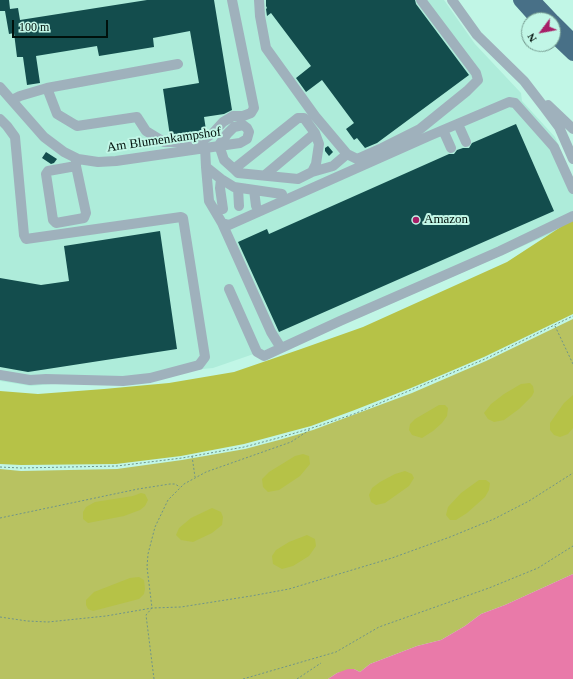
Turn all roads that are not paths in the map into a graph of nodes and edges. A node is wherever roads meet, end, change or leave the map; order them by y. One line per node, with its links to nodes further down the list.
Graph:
1 (232, 0): 16 (street)
2 (259, 0): 27 (street)
3 (421, 0): 27 (street)
4 (452, 0): 14 (street)
5 (520, 0): 7 (highway)
6 (533, 0): 8 (highway)
7 (531, 12)
8 (545, 12)
9 (561, 28): 10 (highway)
10 (573, 41)
11 (561, 43): 12 (highway)
12 (573, 54)
13 (178, 64): 16 (street)
14 (524, 81): 20 (street); 28 (street)
15 (0, 87): 17 (street, Am Blumenkampshof)
16 (49, 93): 17 (street)
17 (12, 100): 29 (street, Am Blumenkampshof)
18 (0, 120): 46 (street)
19 (458, 124): 21 (street); 23 (street); 36 (street)
20 (573, 129)
21 (443, 130): 26 (street); 43 (street)
22 (315, 133): 31 (street); 32 (street); 33 (street)
23 (466, 142)
24 (219, 145): 24 (street, Am Blumenkampshof); 25 (street, Am Blumenkampshof); 31 (street)
25 (205, 147): 29 (street, Am Blumenkampshof); 30 (street)
26 (451, 148)
27 (347, 154): 32 (street)
28 (573, 159)
29 (76, 162): 29 (street)
30 (206, 167): 34 (street); 43 (street)
31 (234, 169): 33 (street)
32 (312, 172): 33 (street)
33 (264, 176)
34 (221, 179): 35 (street); 41 (street)
35 (238, 188): 37 (street); 39 (street)
36 (573, 189)
37 (254, 190): 38 (street); 40 (street)
38 (282, 194)
39 (239, 206)
40 (256, 206)
41 (223, 209)
42 (573, 216): 45 (street)
43 (222, 223): 45 (street)
44 (229, 289): 45 (street)
45 (281, 348)
46 (0, 375)

